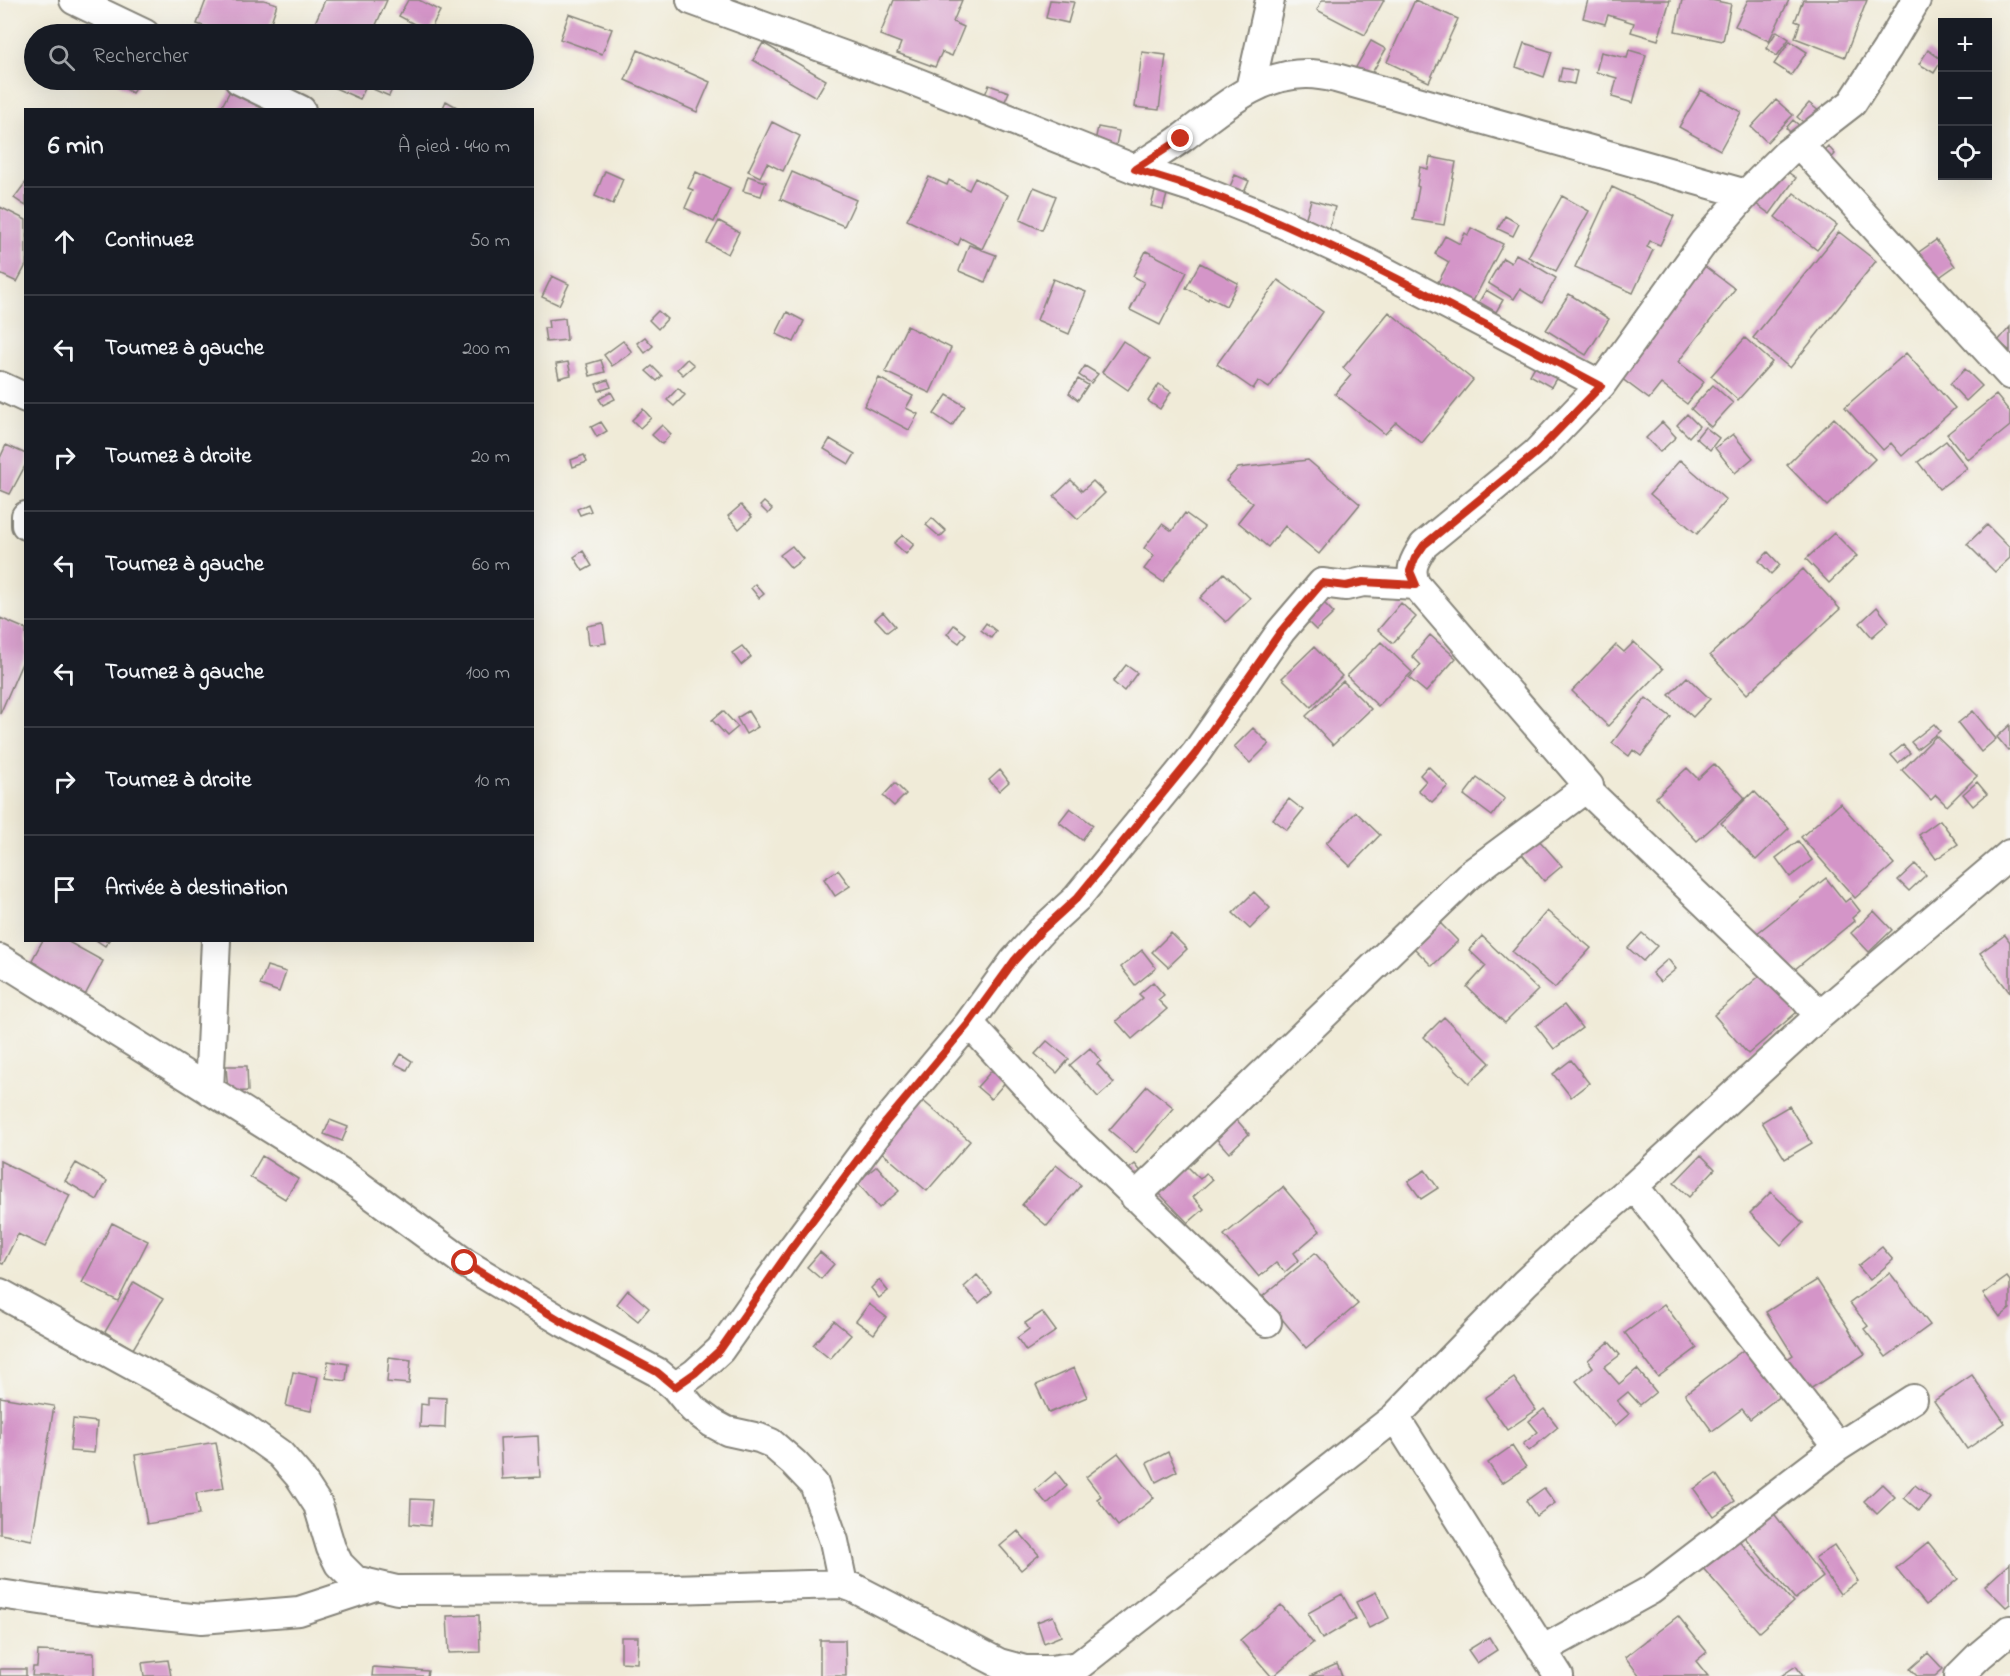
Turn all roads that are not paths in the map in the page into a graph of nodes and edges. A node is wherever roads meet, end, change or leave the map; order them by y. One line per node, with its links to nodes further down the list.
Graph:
1 (74, 0): 6 (street)
2 (691, 0): 5 (street)
3 (1270, 0): 7 (street)
4 (1916, 0): 10 (street)
5 (741, 8): 11 (street)
6 (124, 24)
7 (1250, 89): 11 (street); 12 (street)
8 (260, 90): 9 (street)
9 (297, 108)
10 (1800, 145): 12 (street); 13 (street)
11 (1135, 169): 15 (street)
12 (1746, 194): 15 (street)
13 (2010, 375)
14 (0, 386): 16 (street)
15 (1601, 386): 17 (street)
16 (24, 397)
17 (1416, 585): 18 (street); 23 (street)
18 (1589, 786): 22 (street); 26 (street)
19 (2010, 854): 22 (street)
20 (216, 942): 24 (street)
21 (0, 959): 24 (street)
22 (1818, 1016): 25 (street)
23 (969, 1023): 26 (street); 29 (street)
24 (209, 1090): 29 (street)
25 (1634, 1186): 31 (street); 32 (street)
26 (1135, 1197): 28 (street)
27 (0, 1293): 34 (street)
28 (1267, 1322)
29 (675, 1387): 33 (street)
30 (1913, 1399): 32 (street)
31 (1395, 1417): 37 (street); 39 (street)
32 (1838, 1447): 37 (street)
33 (843, 1584): 34 (street); 38 (street)
34 (375, 1586): 35 (street)
35 (0, 1594)
36 (2010, 1630): 41 (street)
37 (1542, 1650): 40 (street)
38 (1000, 1669): 39 (street)
39 (1072, 1671)
40 (1558, 1676)
41 (1959, 1676)

